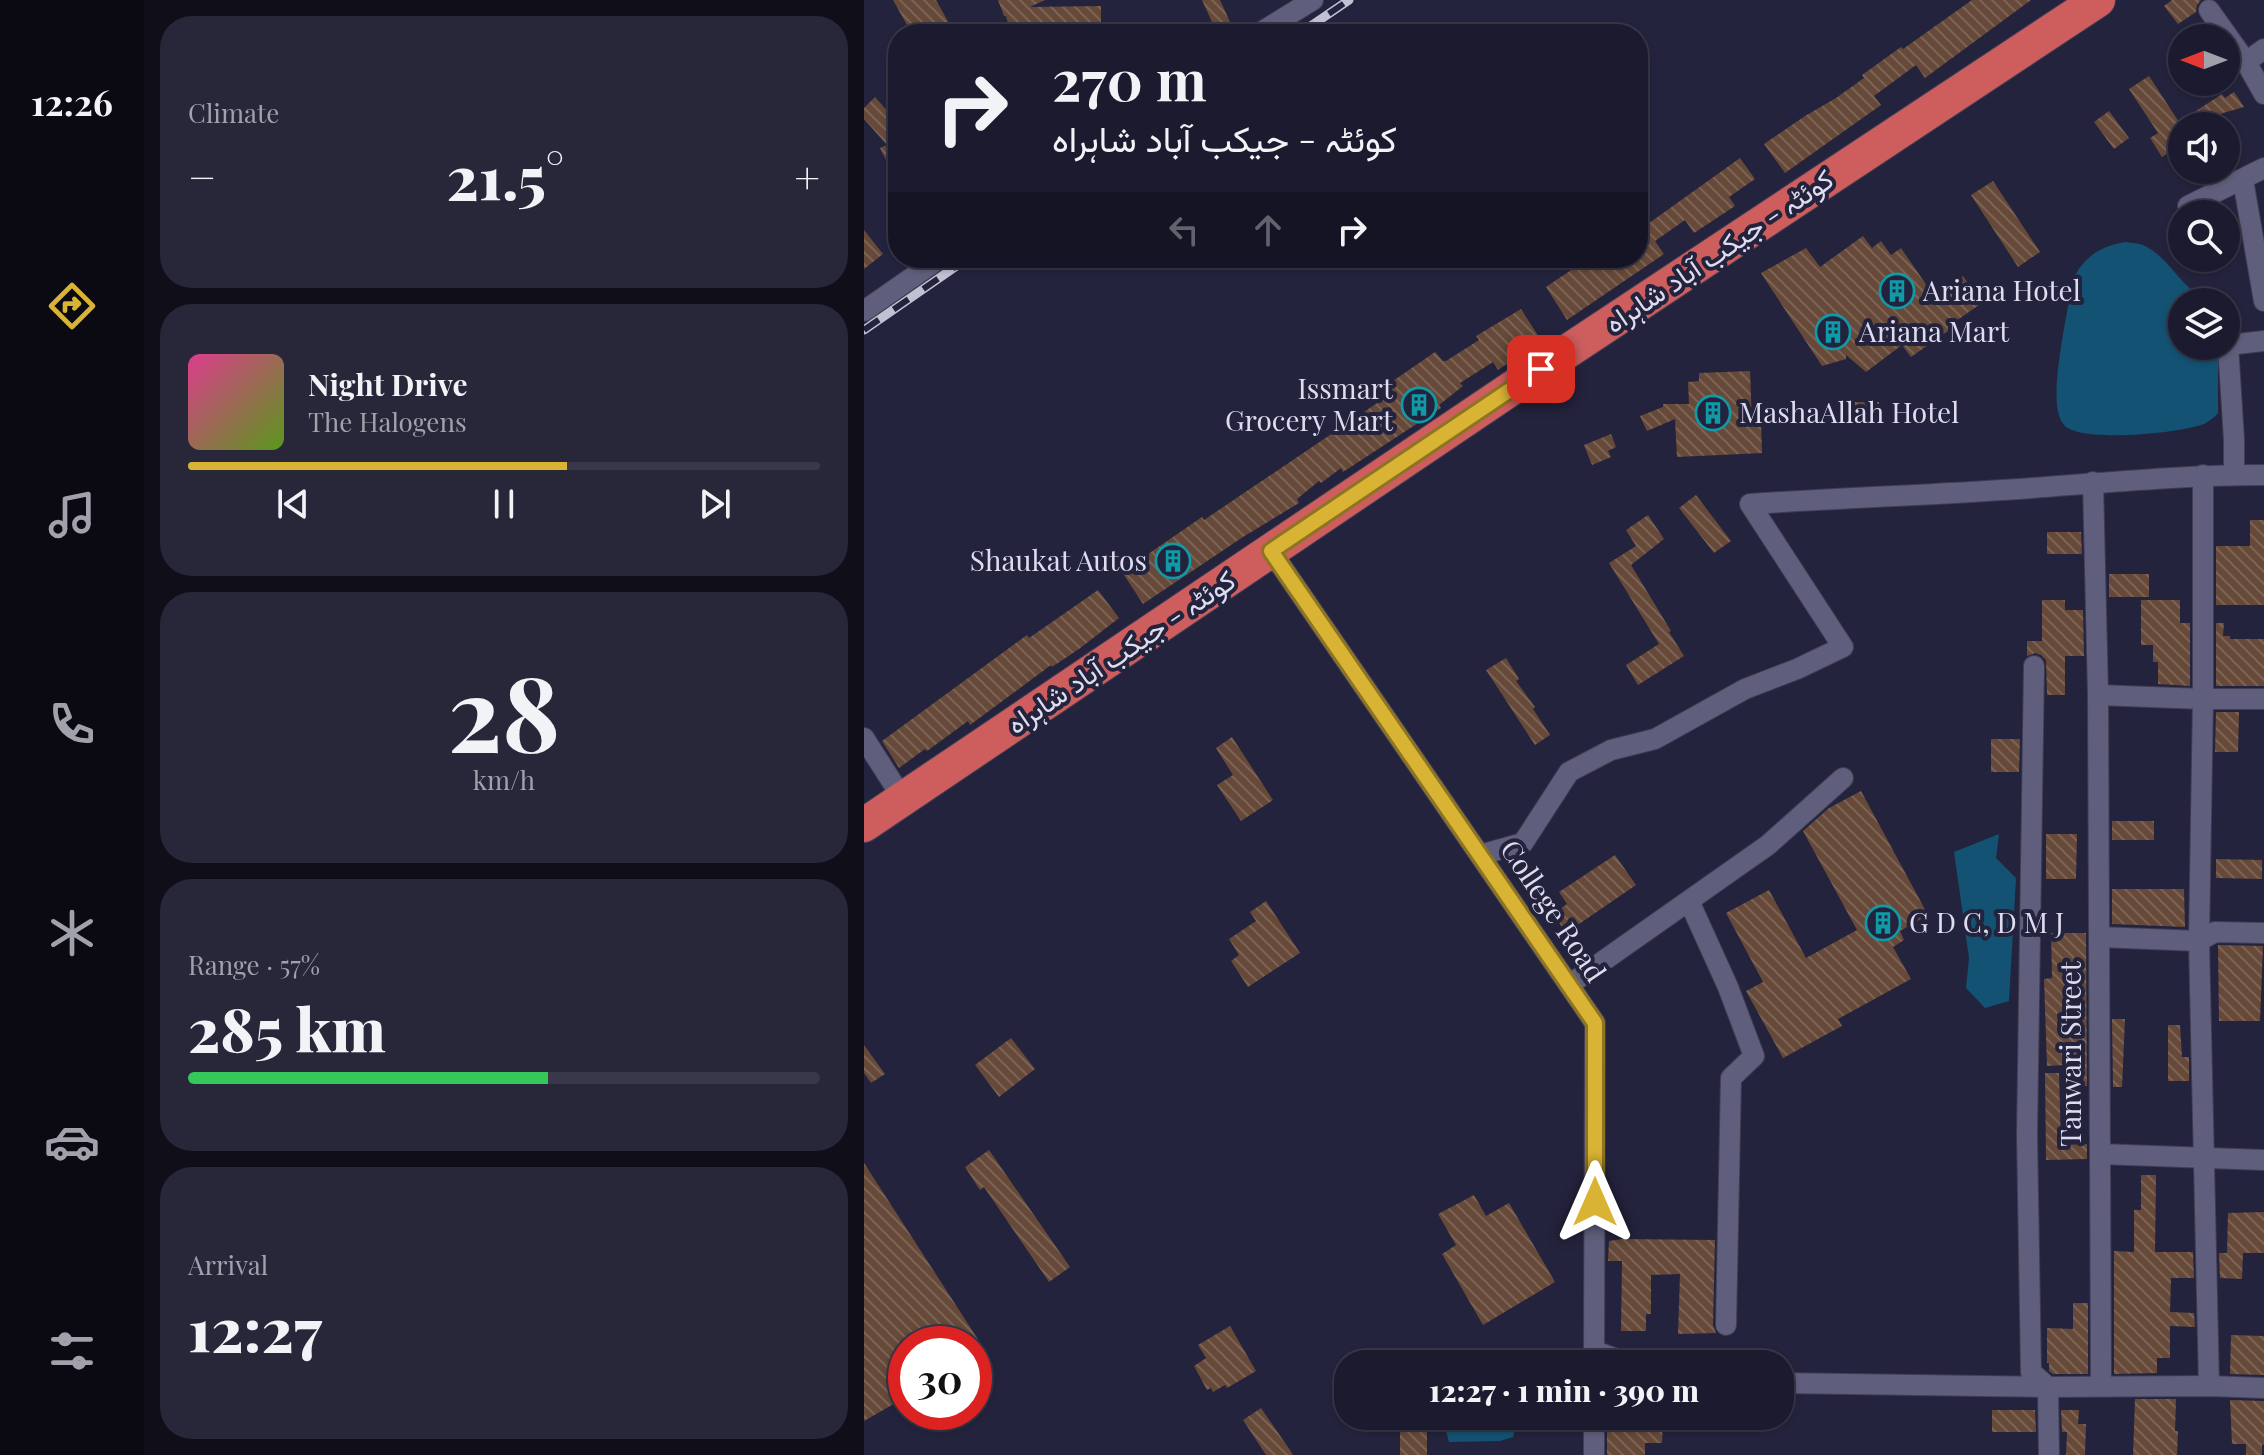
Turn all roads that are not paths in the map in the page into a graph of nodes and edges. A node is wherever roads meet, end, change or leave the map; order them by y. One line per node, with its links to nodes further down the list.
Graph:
1 (1313, 0): 3 (street)
2 (2098, 0): 21 (highway, کوئٹہ - جیکب آباد شاہراہ)
3 (1283, 8): 5 (street)
4 (2209, 10): 7 (street)
5 (1268, 24)
6 (2264, 49): 7 (street)
7 (2246, 62): 8 (street)
8 (2264, 94)
9 (2264, 168): 10 (street)
10 (2243, 180): 11 (street); 14 (street)
11 (2201, 200)
12 (926, 268): 15 (street)
13 (864, 285): 15 (street)
14 (2264, 301)
15 (870, 307)
16 (2264, 341): 18 (street)
17 (2203, 475): 18 (street); 20 (street); 24 (street)
18 (2234, 475): 19 (street)
19 (2264, 475)
20 (2093, 482): 23 (street, Tanwari Street); 30 (street)
21 (1271, 551): 28 (highway, کوئٹہ - جیکب آباد شاہراہ); 30 (street, College Road)
22 (2034, 666): 44 (street)
23 (2098, 695): 24 (street); 33 (street, Tanwari Street)
24 (2203, 699): 25 (street); 34 (street)
25 (2264, 699)
26 (864, 738): 28 (street)
27 (1843, 778): 31 (street)
28 (903, 799): 29 (highway, کوئٹہ - جیکب آباد شاہراہ)
29 (864, 825)
30 (1480, 855): 35 (street, College Road)
31 (1689, 901): 35 (street); 39 (street)
32 (2264, 933): 34 (street)
33 (2099, 937): 34 (street); 36 (street, Tanwari Street)
34 (2199, 941): 37 (street)
35 (1569, 985): 40 (street, College Road)
36 (2100, 1154): 37 (street); 42 (street, Tanwari Street)
37 (2203, 1158): 38 (street); 43 (street)
38 (2264, 1160)
39 (1726, 1325)
40 (1594, 1350)
41 (1794, 1383): 44 (street)
42 (2101, 1386): 43 (street); 44 (street)
43 (2209, 1386): 45 (street)
44 (2048, 1387): 48 (street)
45 (2264, 1388)
46 (1594, 1430): 47 (street)
47 (1594, 1455)
48 (2049, 1455)

